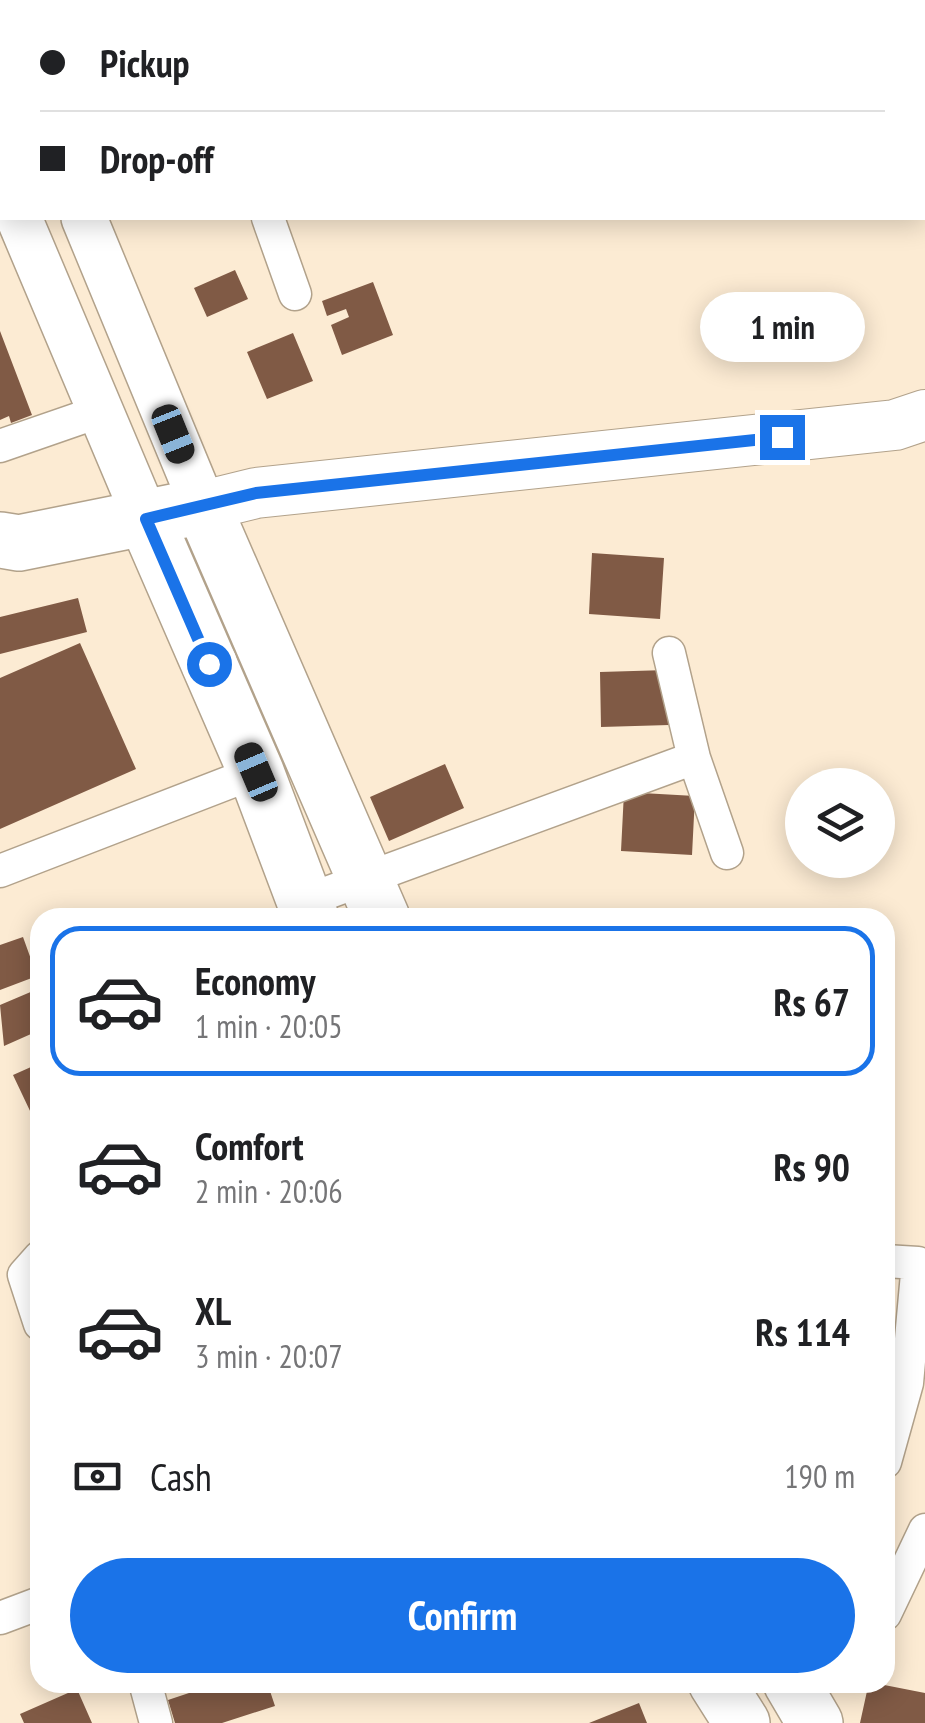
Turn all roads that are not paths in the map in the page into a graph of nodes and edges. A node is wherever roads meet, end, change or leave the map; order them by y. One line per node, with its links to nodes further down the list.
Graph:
1 (20, 220): 5 (main road)
2 (85, 220): 8 (main road)
3 (269, 220): 4 (street)
4 (295, 294)
5 (101, 411): 7 (street); 9 (main road)
6 (925, 415): 8 (main road)
7 (0, 446)
8 (203, 506): 9 (highway); 16 (highway)
9 (146, 519): 10 (highway); 13 (highway)
10 (6, 546)
11 (668, 654): 12 (street)
12 (694, 758): 14 (street); 16 (street)
13 (256, 772): 15 (street); 17 (highway)
14 (728, 853)
15 (0, 871)
16 (372, 899): 17 (street)
17 (307, 907)
18 (895, 1262): 21 (street)
19 (30, 1268): 20 (street)
20 (23, 1308)
21 (896, 1381)
22 (925, 1530): 23 (street)
23 (895, 1593)
24 (30, 1607): 25 (street)
25 (0, 1618)
26 (149, 1693): 29 (street)
27 (804, 1695): 28 (street)
28 (732, 1708)
29 (156, 1723)

